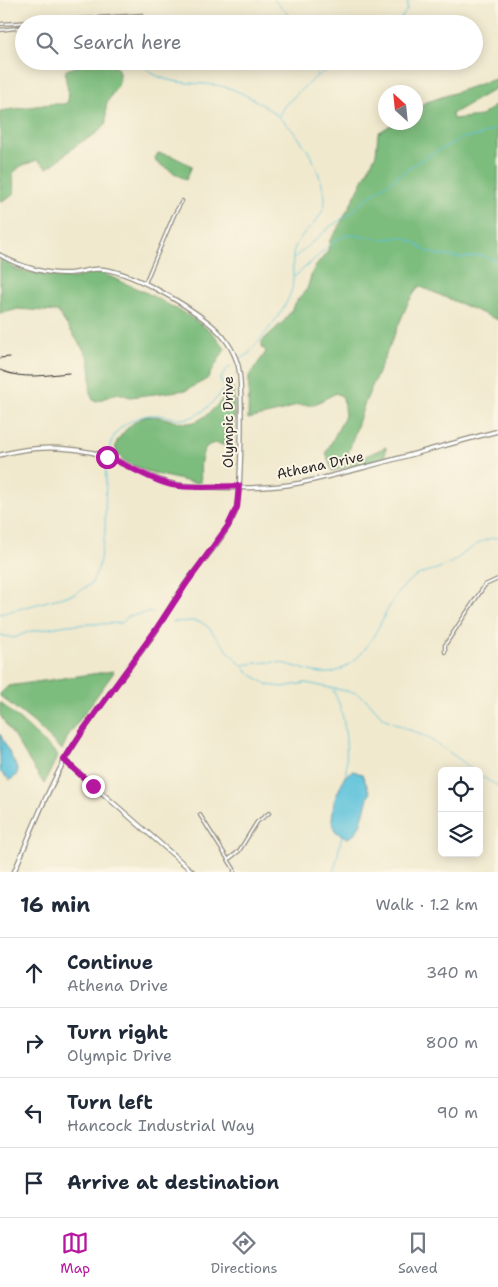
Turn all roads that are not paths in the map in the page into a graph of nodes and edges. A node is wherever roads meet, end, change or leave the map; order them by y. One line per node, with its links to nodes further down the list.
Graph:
1 (15, 23): 2 (street)
2 (0, 24)
3 (15, 29): 4 (street)
4 (0, 30)
5 (182, 201): 7 (street)
6 (0, 255): 7 (street, Olympic Drive)
7 (145, 283): 10 (street, Olympic Drive)
8 (498, 431): 10 (street, Athena Drive)
9 (0, 455): 10 (street, Athena Drive)
10 (239, 486): 13 (street, Olympic Drive)
11 (498, 579): 12 (street)
12 (445, 652)
13 (64, 760): 17 (street, Olympic Drive); 18 (street)
14 (269, 813): 16 (street)
15 (200, 815): 16 (street)
16 (228, 859): 19 (street)
17 (14, 872)
18 (194, 872)
19 (234, 872)

